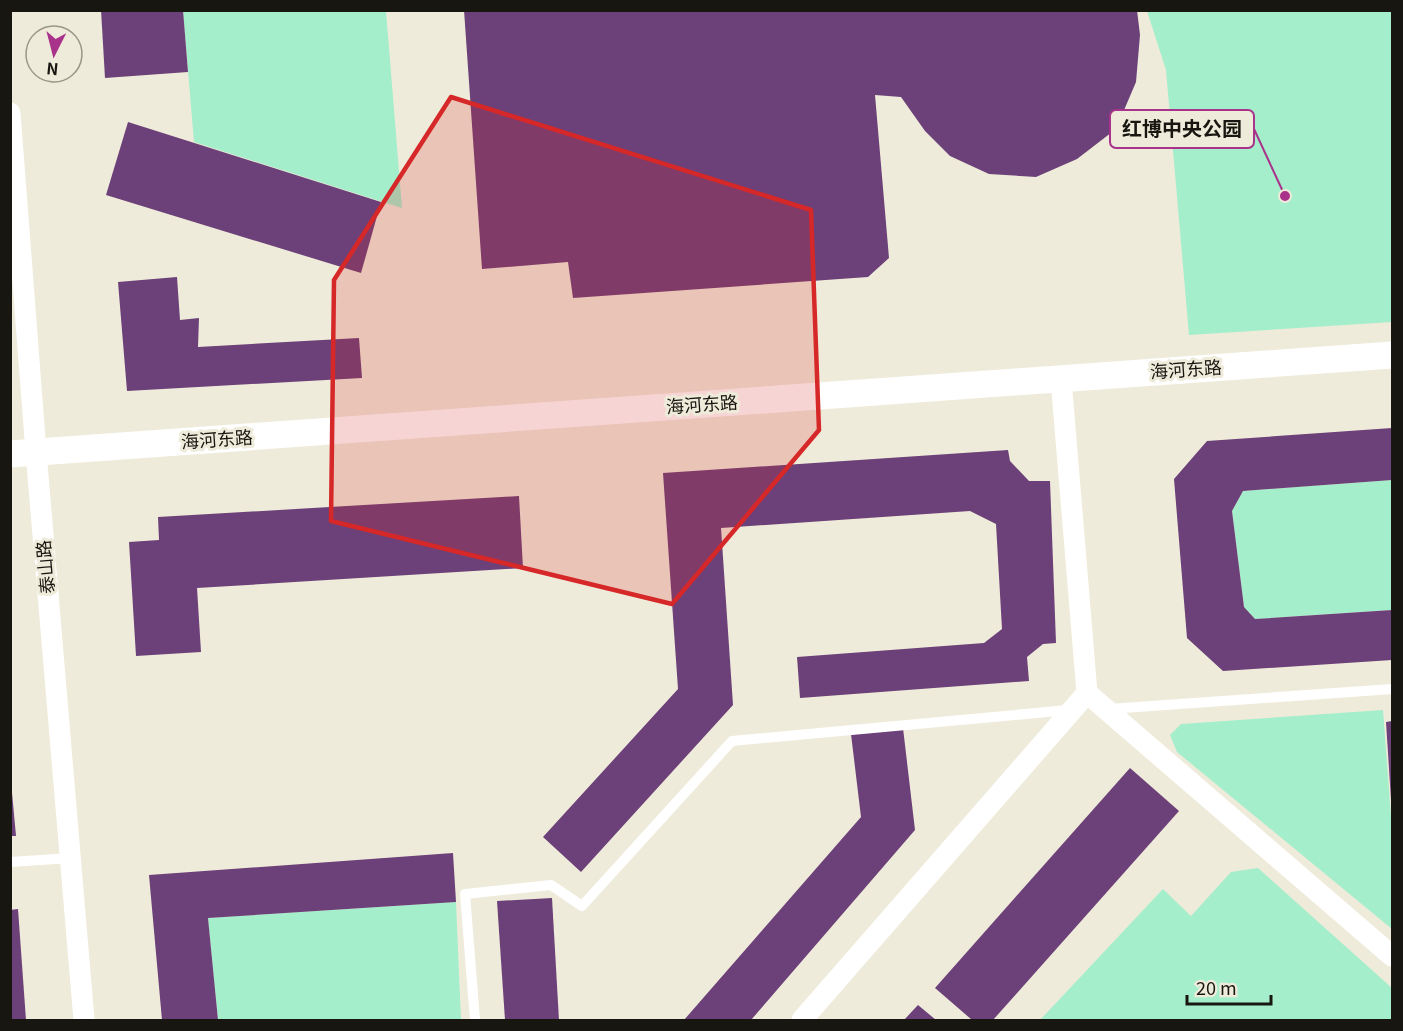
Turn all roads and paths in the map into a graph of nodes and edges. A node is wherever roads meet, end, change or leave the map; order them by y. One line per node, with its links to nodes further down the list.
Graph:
1 (10, 113): 4 (street, 泰山路)
2 (1392, 355): 3 (street, 海河东路)
3 (1061, 379): 4 (street, 海河东路); 6 (street)
4 (23, 453): 9 (street, 泰山路)
5 (1392, 689): 8 (lane)
6 (1087, 693): 7 (street); 8 (street)
7 (1072, 710): 13 (lane); 14 (street)
8 (1106, 710): 11 (street)
9 (71, 858): 10 (lane); 12 (street, 泰山路)
10 (10, 862)
11 (1392, 956)
12 (84, 1020)
13 (475, 1020)
14 (802, 1020)

